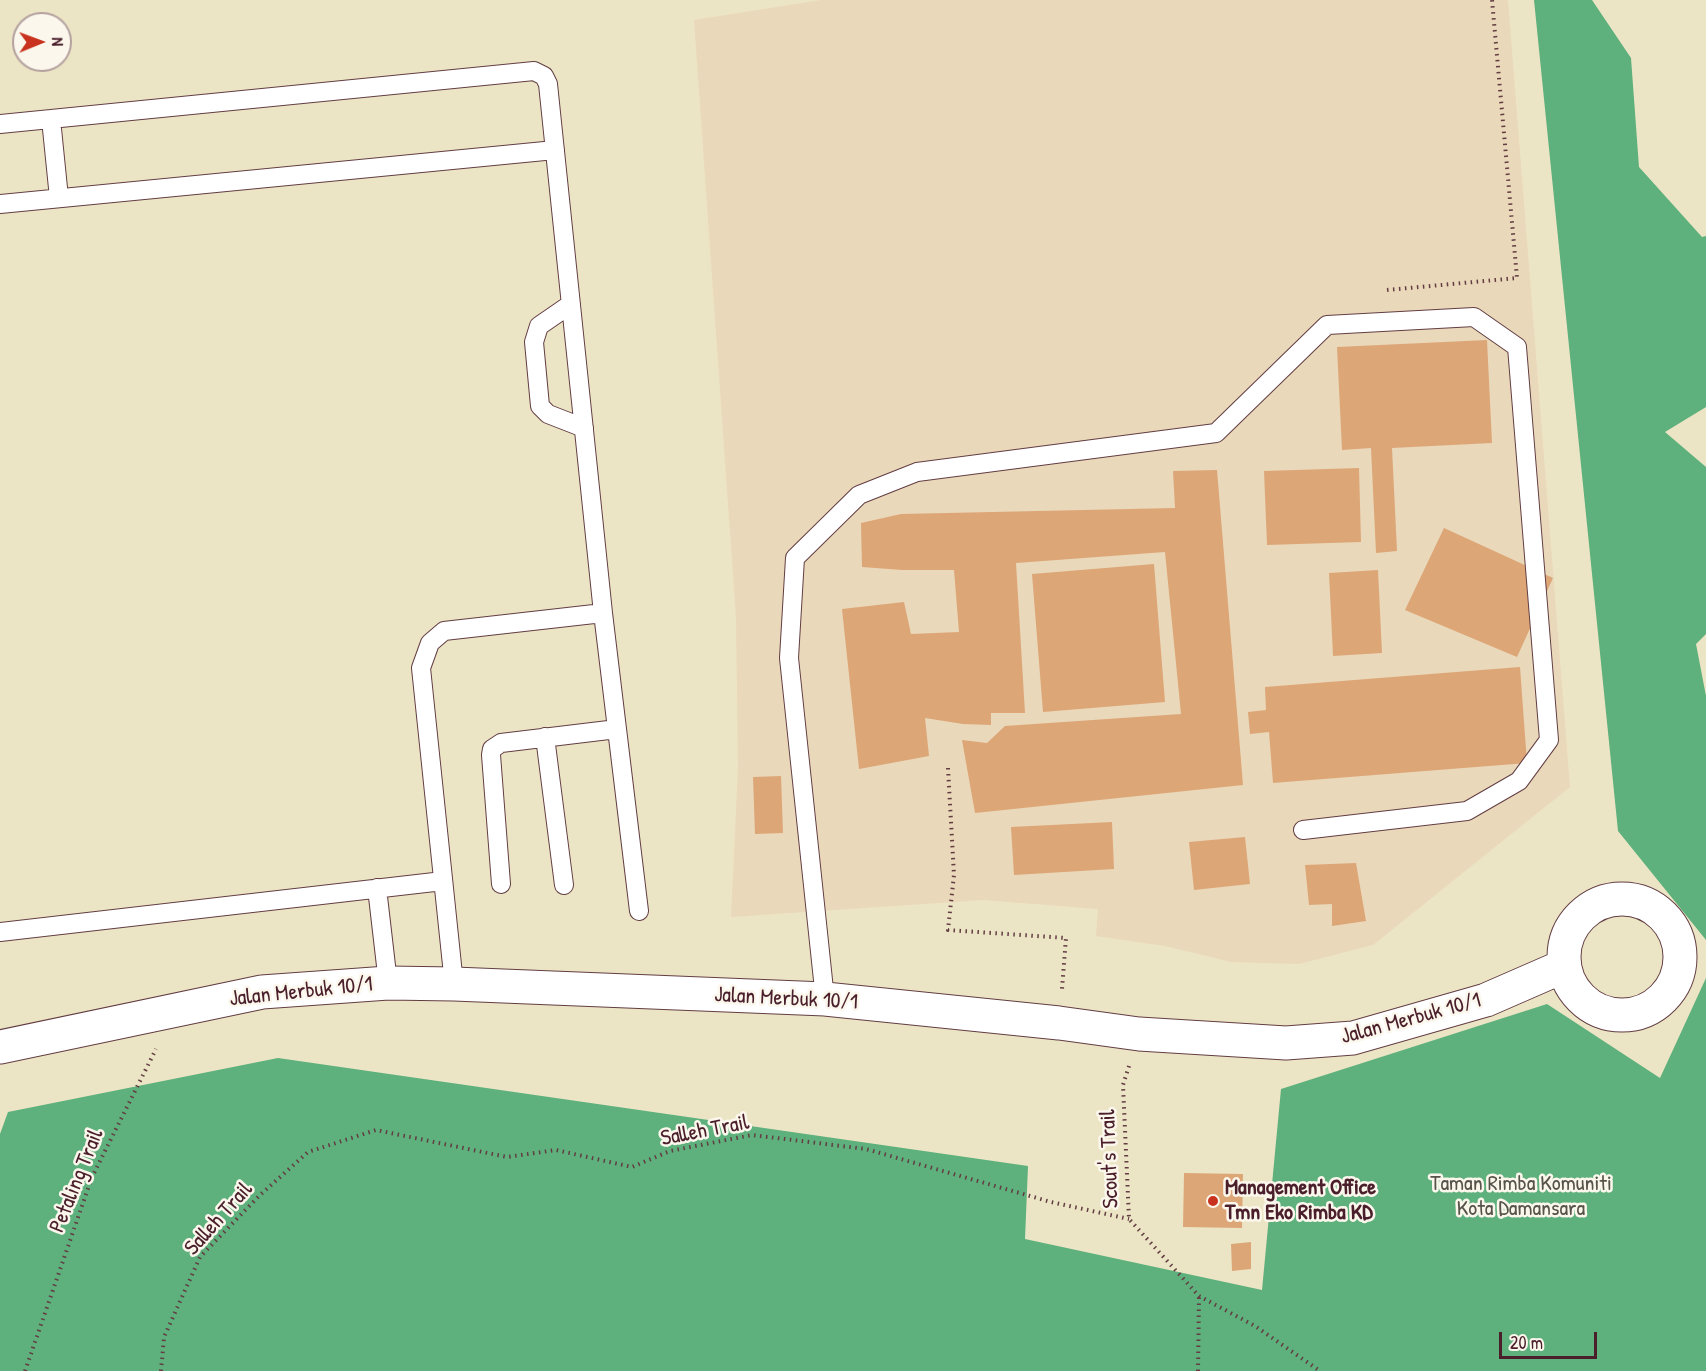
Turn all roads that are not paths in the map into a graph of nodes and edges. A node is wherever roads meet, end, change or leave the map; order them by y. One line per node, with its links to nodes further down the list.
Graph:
1 (51, 119): 2 (lane); 3 (lane); 4 (lane)
2 (0, 124)
3 (555, 150): 4 (lane); 6 (lane)
4 (59, 198): 5 (lane)
5 (0, 204)
6 (571, 303): 7 (lane); 7 (lane)
7 (584, 428): 8 (lane)
8 (603, 613): 9 (lane); 12 (lane)
9 (617, 729): 10 (lane); 16 (lane)
10 (545, 738): 13 (lane); 14 (lane)
11 (1303, 830): 21 (lane)
12 (443, 880): 15 (lane); 20 (lane)
13 (501, 884)
14 (564, 885)
15 (377, 888): 17 (lane); 19 (lane)
16 (639, 911)
17 (0, 932)
18 (1564, 966): 21 (street, Jalan Merbuk 10/1)
19 (388, 983): 20 (street, Jalan Merbuk 10/1); 22 (street, Jalan Merbuk 10/1)
20 (454, 984): 21 (street, Jalan Merbuk 10/1)
21 (825, 999)
22 (0, 1047)

